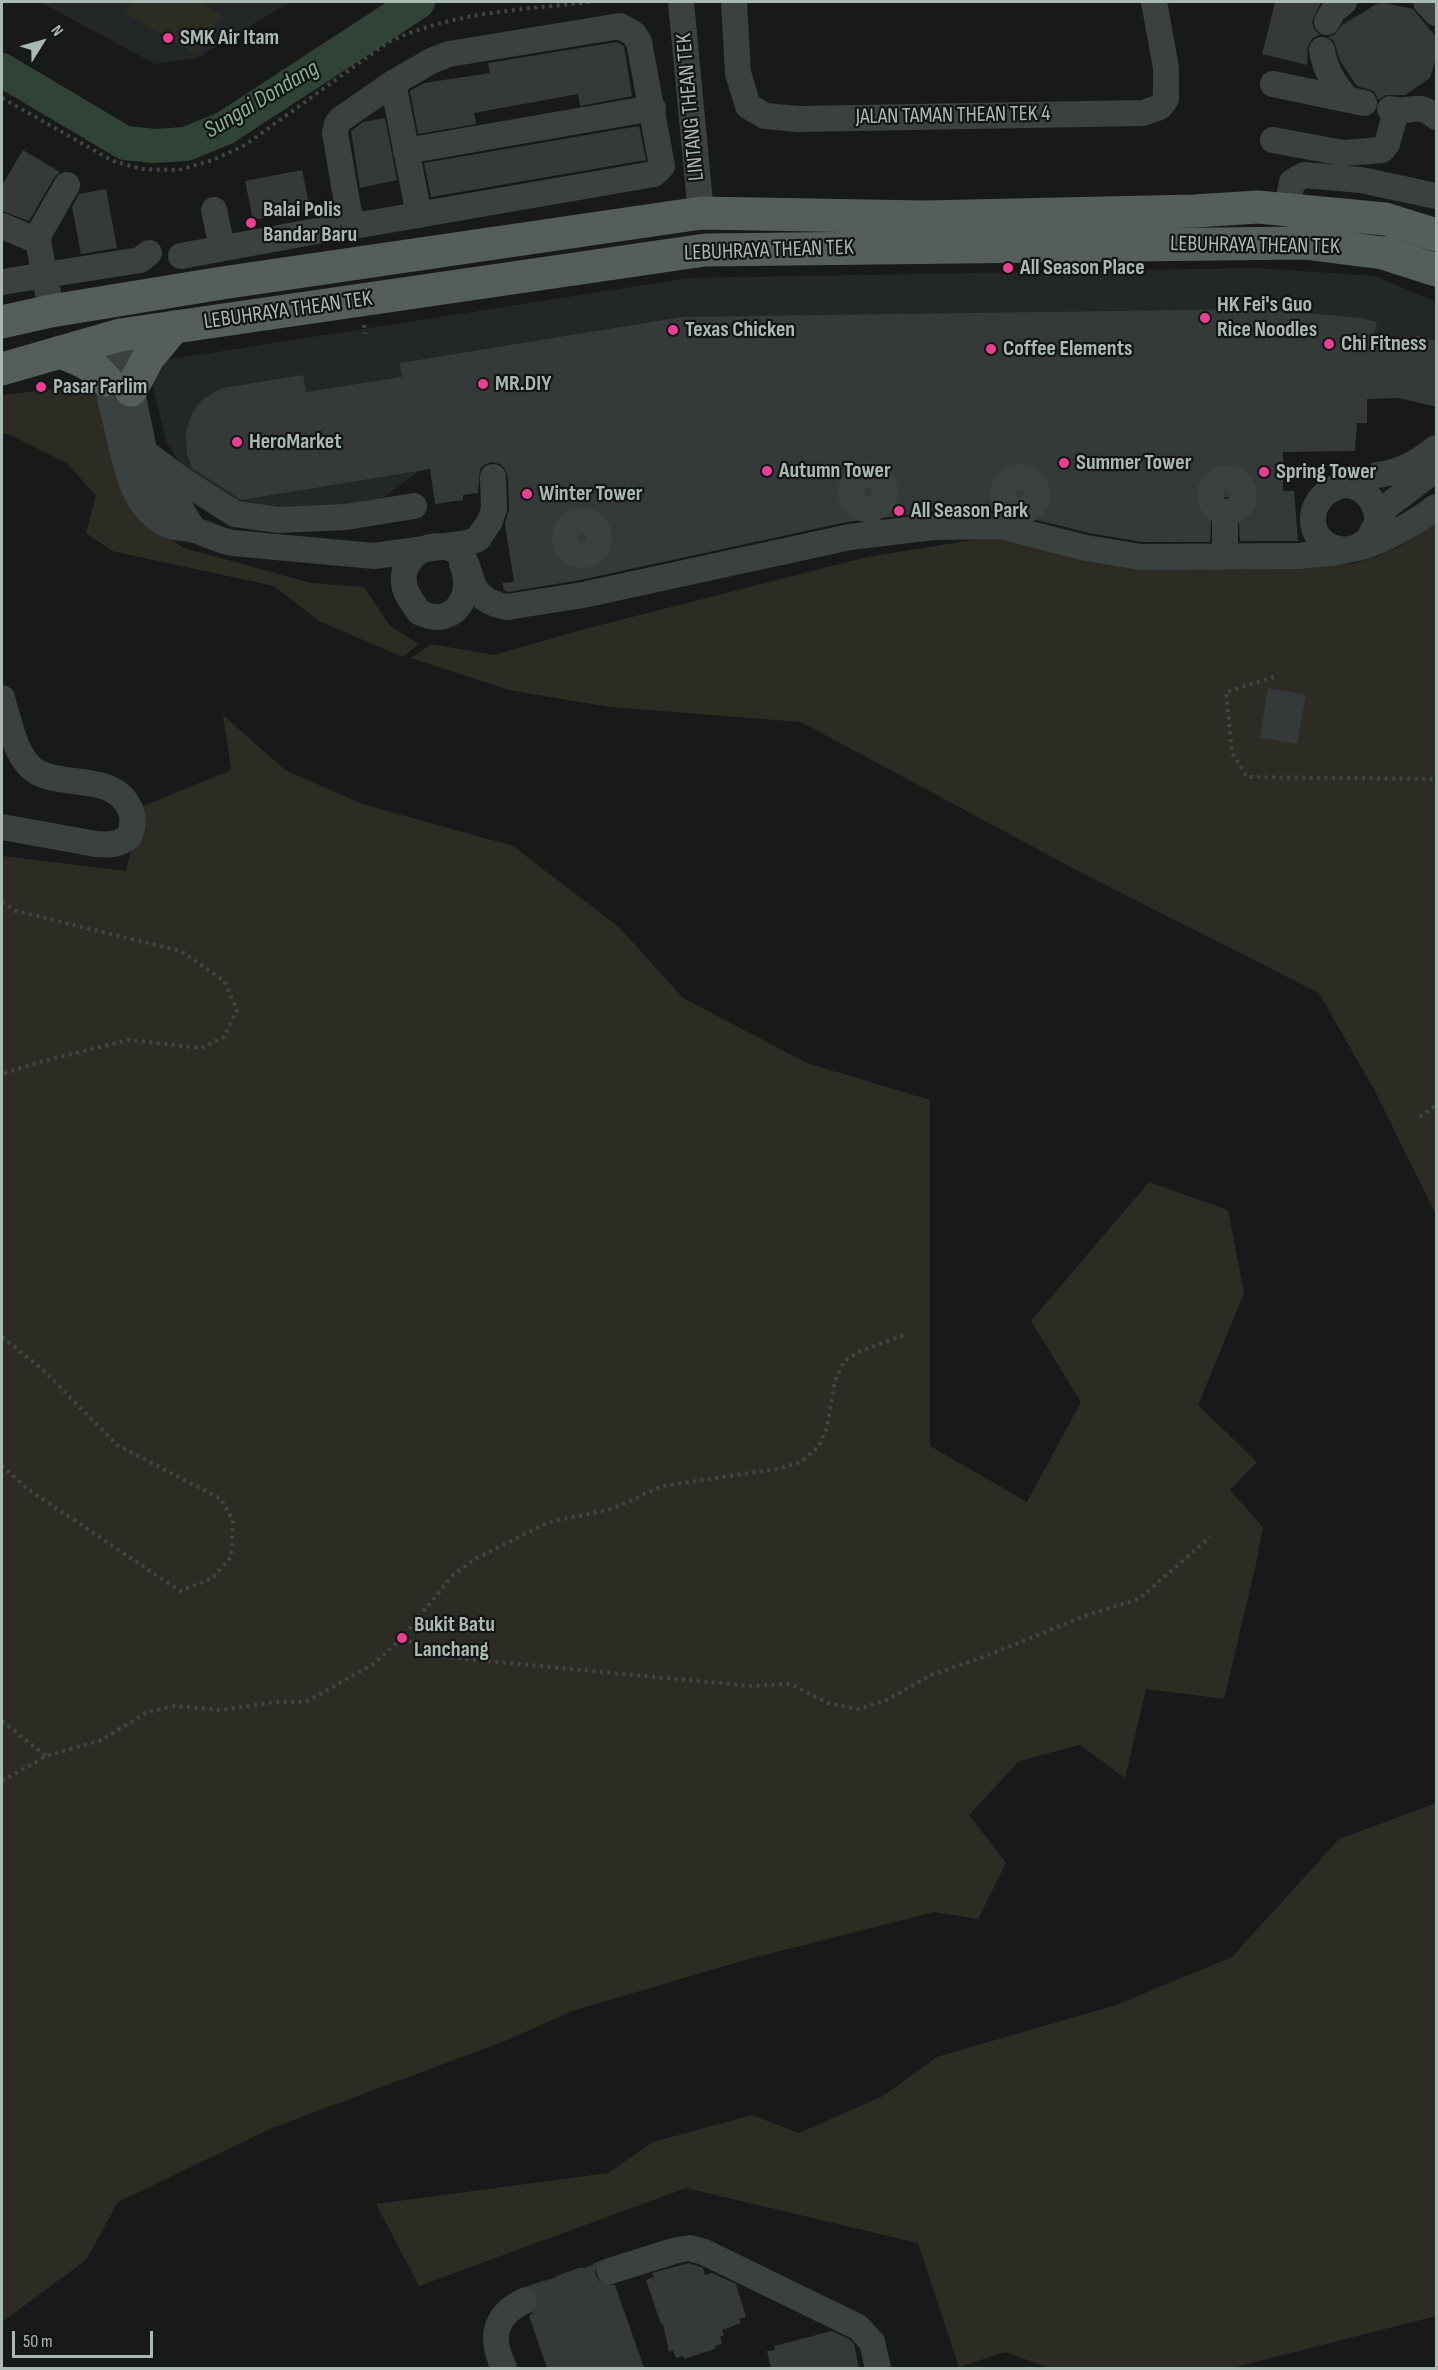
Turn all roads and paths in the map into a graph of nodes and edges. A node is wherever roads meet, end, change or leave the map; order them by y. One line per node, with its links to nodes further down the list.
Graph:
1 (590, 2): 13 (path)
2 (681, 2): 12 (street, LINTANG THEAN TEK)
3 (734, 2): 4 (street, JALAN TAMAN THEAN TEK 4)
4 (1154, 2)
5 (1344, 2): 8 (street)
6 (1425, 2): 7 (street)
7 (1437, 13)
8 (1327, 22)
9 (1322, 50): 11 (street)
10 (393, 83): 14 (street); 17 (street); 25 (street)
11 (1273, 84)
12 (689, 90): 14 (street); 24 (street, LINTANG THEAN TEK)
13 (2, 98)
14 (651, 101): 17 (street); 25 (street)
15 (1416, 107): 18 (street)
16 (1273, 140): 18 (street)
17 (406, 151): 25 (street)
18 (1332, 151): 19 (street)
19 (1327, 177): 21 (street); 22 (street)
20 (67, 185): 29 (street)
21 (1436, 194)
22 (1287, 208): 24 (main road, LEBUHRAYA THEAN TEK); 28 (main road, LEBUHRAYA THEAN TEK)
23 (214, 210): 31 (street)
24 (701, 213): 36 (main road, LEBUHRAYA THEAN TEK)
25 (419, 215)
26 (2, 226): 29 (street)
27 (328, 229): 30 (street)
28 (1437, 235)
29 (38, 241): 35 (street)
30 (256, 242): 31 (street); 36 (street)
31 (222, 248): 33 (street)
32 (149, 254): 35 (street)
33 (181, 256)
34 (1437, 270): 40 (main road, LEBUHRAYA THEAN TEK)
35 (45, 276): 37 (street); 39 (street)
36 (261, 279): 38 (main road, LEBUHRAYA THEAN TEK); 40 (street)
37 (2, 282)
38 (222, 284): 39 (main road, LEBUHRAYA THEAN TEK); 44 (main road)
39 (51, 311): 41 (main road, LEBUHRAYA THEAN TEK)
40 (267, 314): 43 (main road, LEBUHRAYA THEAN TEK)
41 (2, 322)
42 (363, 325): 45 (path)
43 (174, 327): 44 (main road, LEBUHRAYA THEAN TEK); 49 (main road)
44 (111, 333): 46 (main road); 47 (main road, LEBUHRAYA THEAN TEK); 49 (street)
45 (365, 334)
46 (2, 335)
47 (60, 352): 48 (main road, LEBUHRAYA THEAN TEK); 49 (main road)
48 (2, 369)
49 (118, 385): 51 (street); 59 (street)
50 (1437, 448): 53 (street)
51 (143, 452): 55 (street); 59 (street)
52 (1437, 469): 61 (street)
53 (1378, 475)
54 (493, 477): 62 (street)
55 (414, 506)
56 (1437, 507): 61 (street)
57 (867, 510): 60 (street)
58 (1226, 512): 64 (street)
59 (194, 530): 62 (street)
60 (866, 535): 64 (street); 65 (street)
61 (1365, 545): 64 (street, bridge)
62 (433, 549): 65 (street, bridge)
63 (586, 555): 65 (street)
64 (1225, 556)
65 (593, 593)
66 (1274, 676): 68 (path)
67 (2, 698): 69 (street)
68 (1437, 779)
69 (2, 827)
70 (2, 902): 71 (path)
71 (2, 1074)
72 (1437, 1105): 73 (path)
73 (1420, 1118)
74 (907, 1334): 78 (path)
75 (2, 1337): 76 (path)
76 (2, 1466)
77 (1210, 1538): 78 (path)
78 (402, 1638): 80 (path)
79 (2, 1721): 80 (path)
80 (46, 1756): 81 (path)
81 (2, 1780)
82 (610, 2271): 85 (street)
83 (524, 2301): 84 (street)
84 (504, 2368)
85 (878, 2368)

